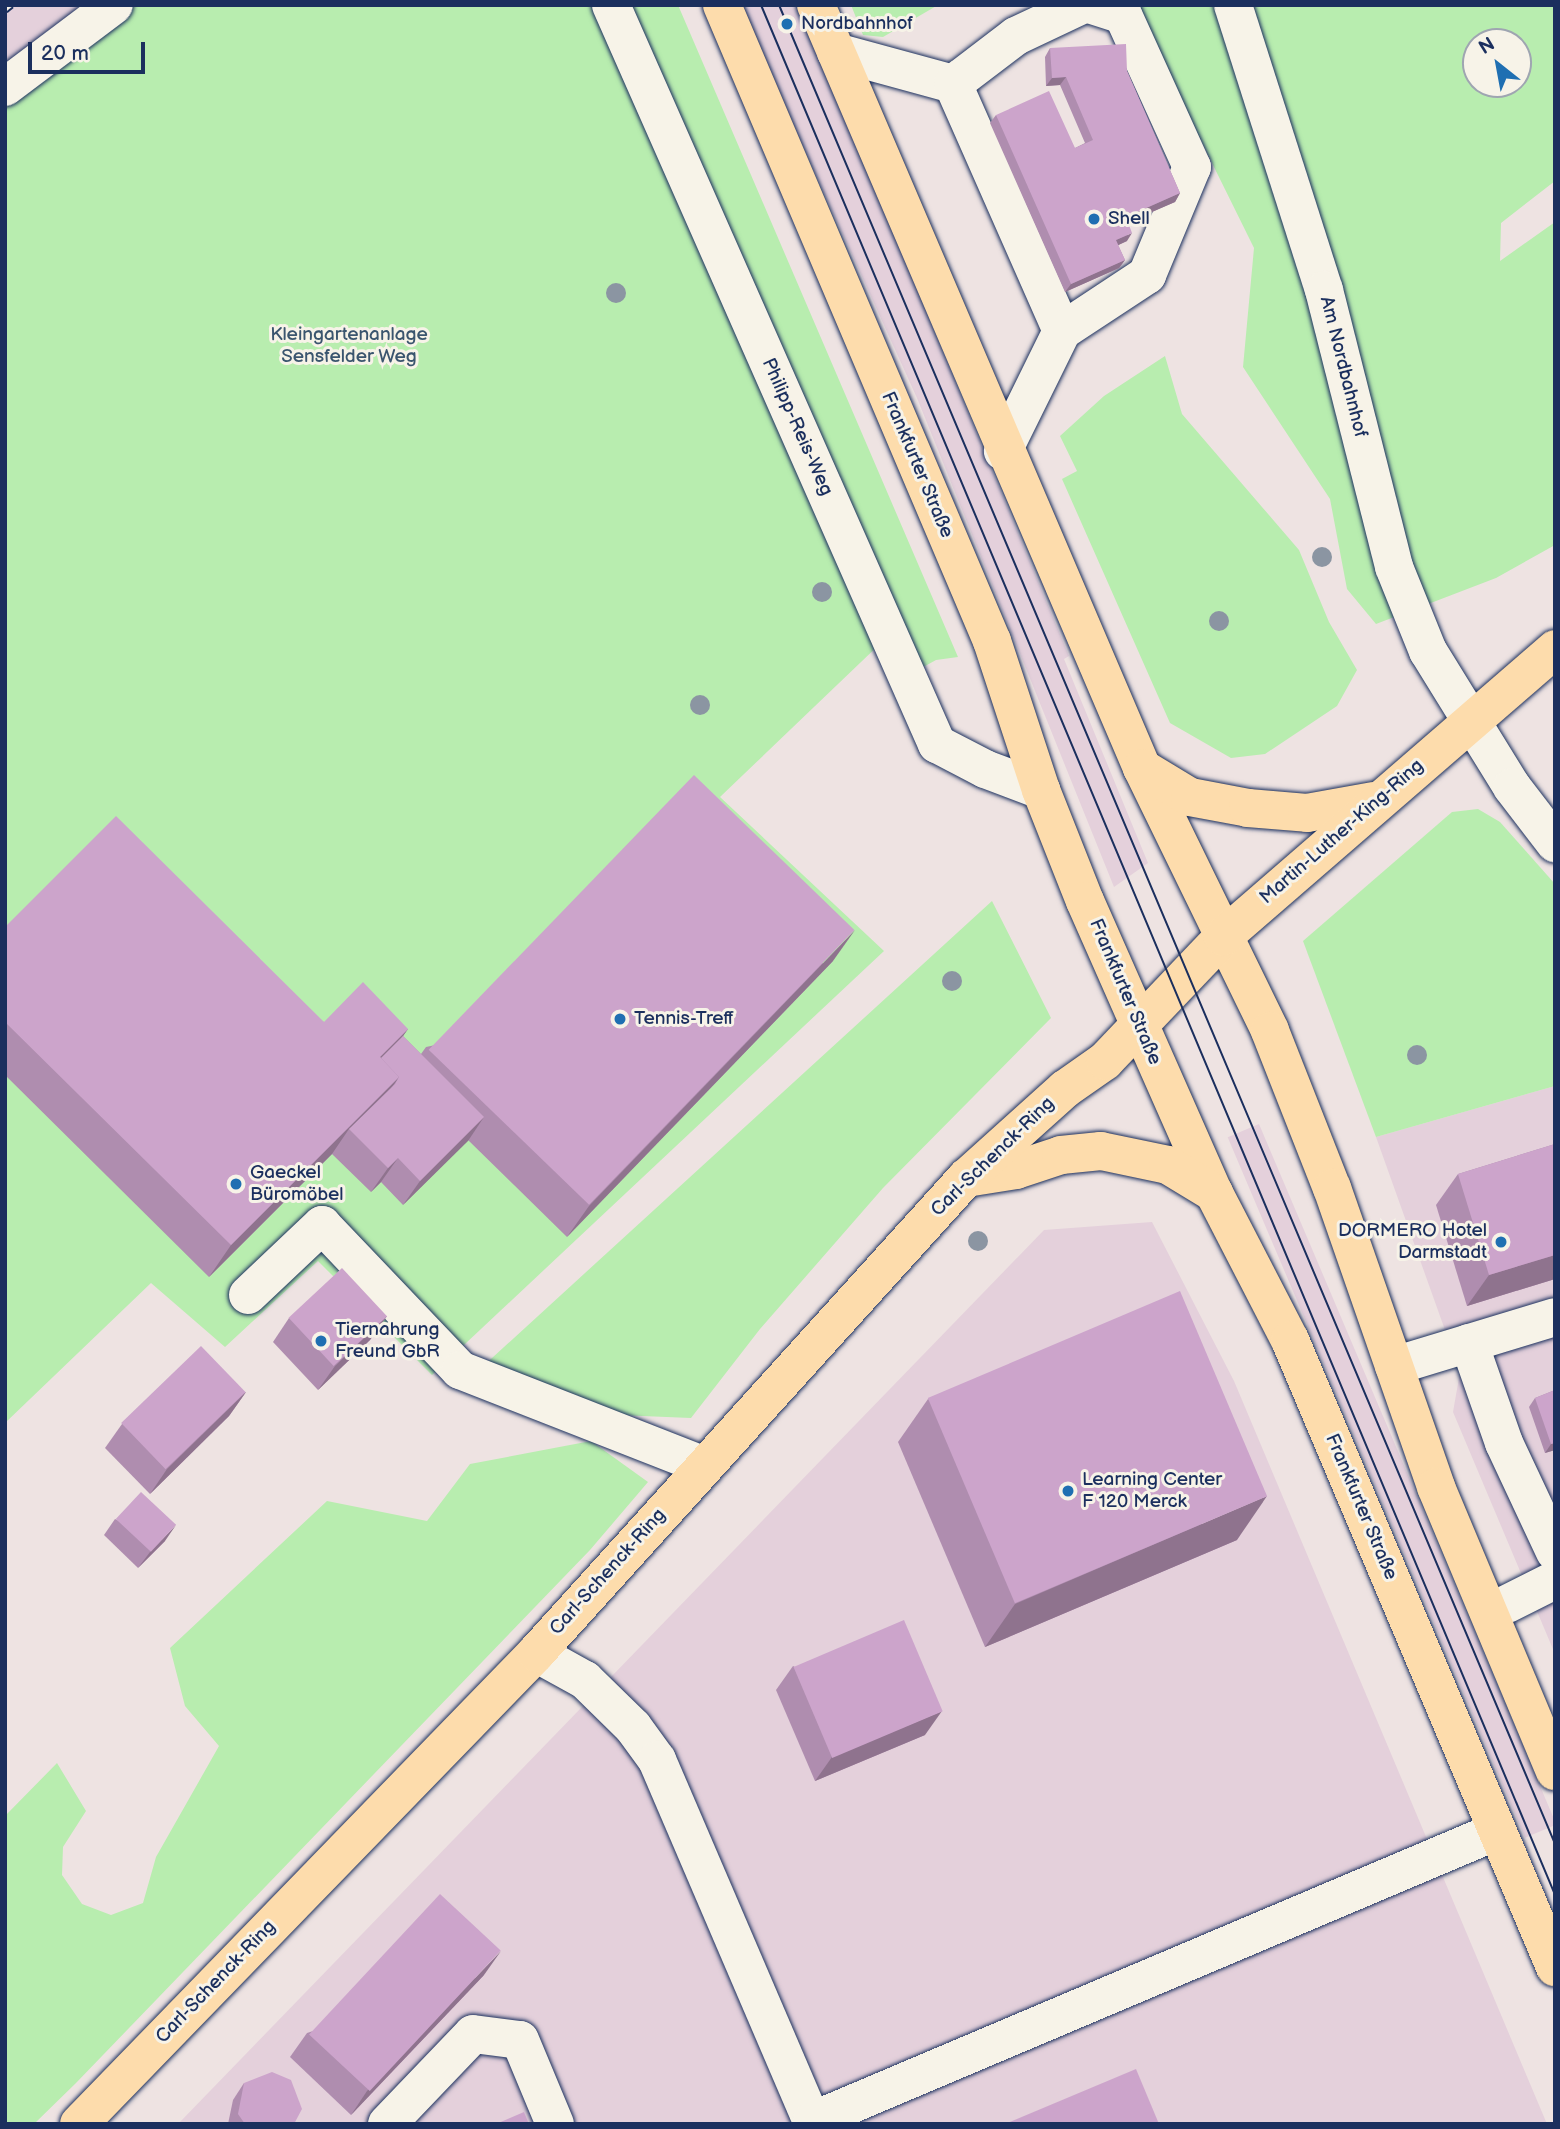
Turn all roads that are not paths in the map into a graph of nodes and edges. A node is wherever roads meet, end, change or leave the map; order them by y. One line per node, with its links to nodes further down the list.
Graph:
1 (114, 5): 10 (street)
2 (611, 5): 16 (street, Philipp-Reis-Weg)
3 (722, 5): 16 (main road, Frankfurter Straße)
4 (816, 5): 8 (main road)
5 (1082, 5): 9 (street)
6 (1093, 5): 11 (street)
7 (1233, 5): 14 (street, Am Nordbahnhof)
8 (836, 52): 9 (street); 12 (main road)
9 (953, 84): 11 (street)
10 (5, 88)
11 (1062, 331): 12 (street)
12 (1003, 450): 15 (main road)
13 (1555, 649): 14 (main road, Martin-Luther-King-Ring)
14 (1471, 721): 17 (main road, Martin-Luther-King-Ring); 18 (street, Am Nordbahnhof)
15 (1142, 768): 17 (main road); 19 (main road)
16 (1041, 790): 20 (main road, Frankfurter Straße)
17 (1376, 800): 19 (main road, Martin-Luther-King-Ring)
18 (1555, 843)
19 (1223, 937): 20 (main road, Martin-Luther-King-Ring); 26 (main road)
20 (1137, 1024): 21 (main road, Carl-Schenck-Ring); 22 (main road, Frankfurter Straße)
21 (966, 1178): 22 (main road); 27 (main road, Carl-Schenck-Ring)
22 (1214, 1194): 34 (main road, Frankfurter Straße)
23 (247, 1294): 27 (street)
24 (1555, 1317): 25 (street)
25 (1469, 1343): 26 (street); 28 (street)
26 (1394, 1366): 32 (main road)
27 (703, 1465): 31 (main road, Carl-Schenck-Ring)
28 (1555, 1552)
29 (1555, 1580): 30 (street)
30 (1507, 1604)
31 (536, 1653): 34 (street); 36 (main road, Carl-Schenck-Ring)
32 (1547, 1730): 33 (main road)
33 (1555, 1771)
34 (1497, 1831): 35 (main road, Frankfurter Straße)
35 (1555, 1967)
36 (79, 2124)
37 (387, 2124): 38 (street)
38 (555, 2124)

